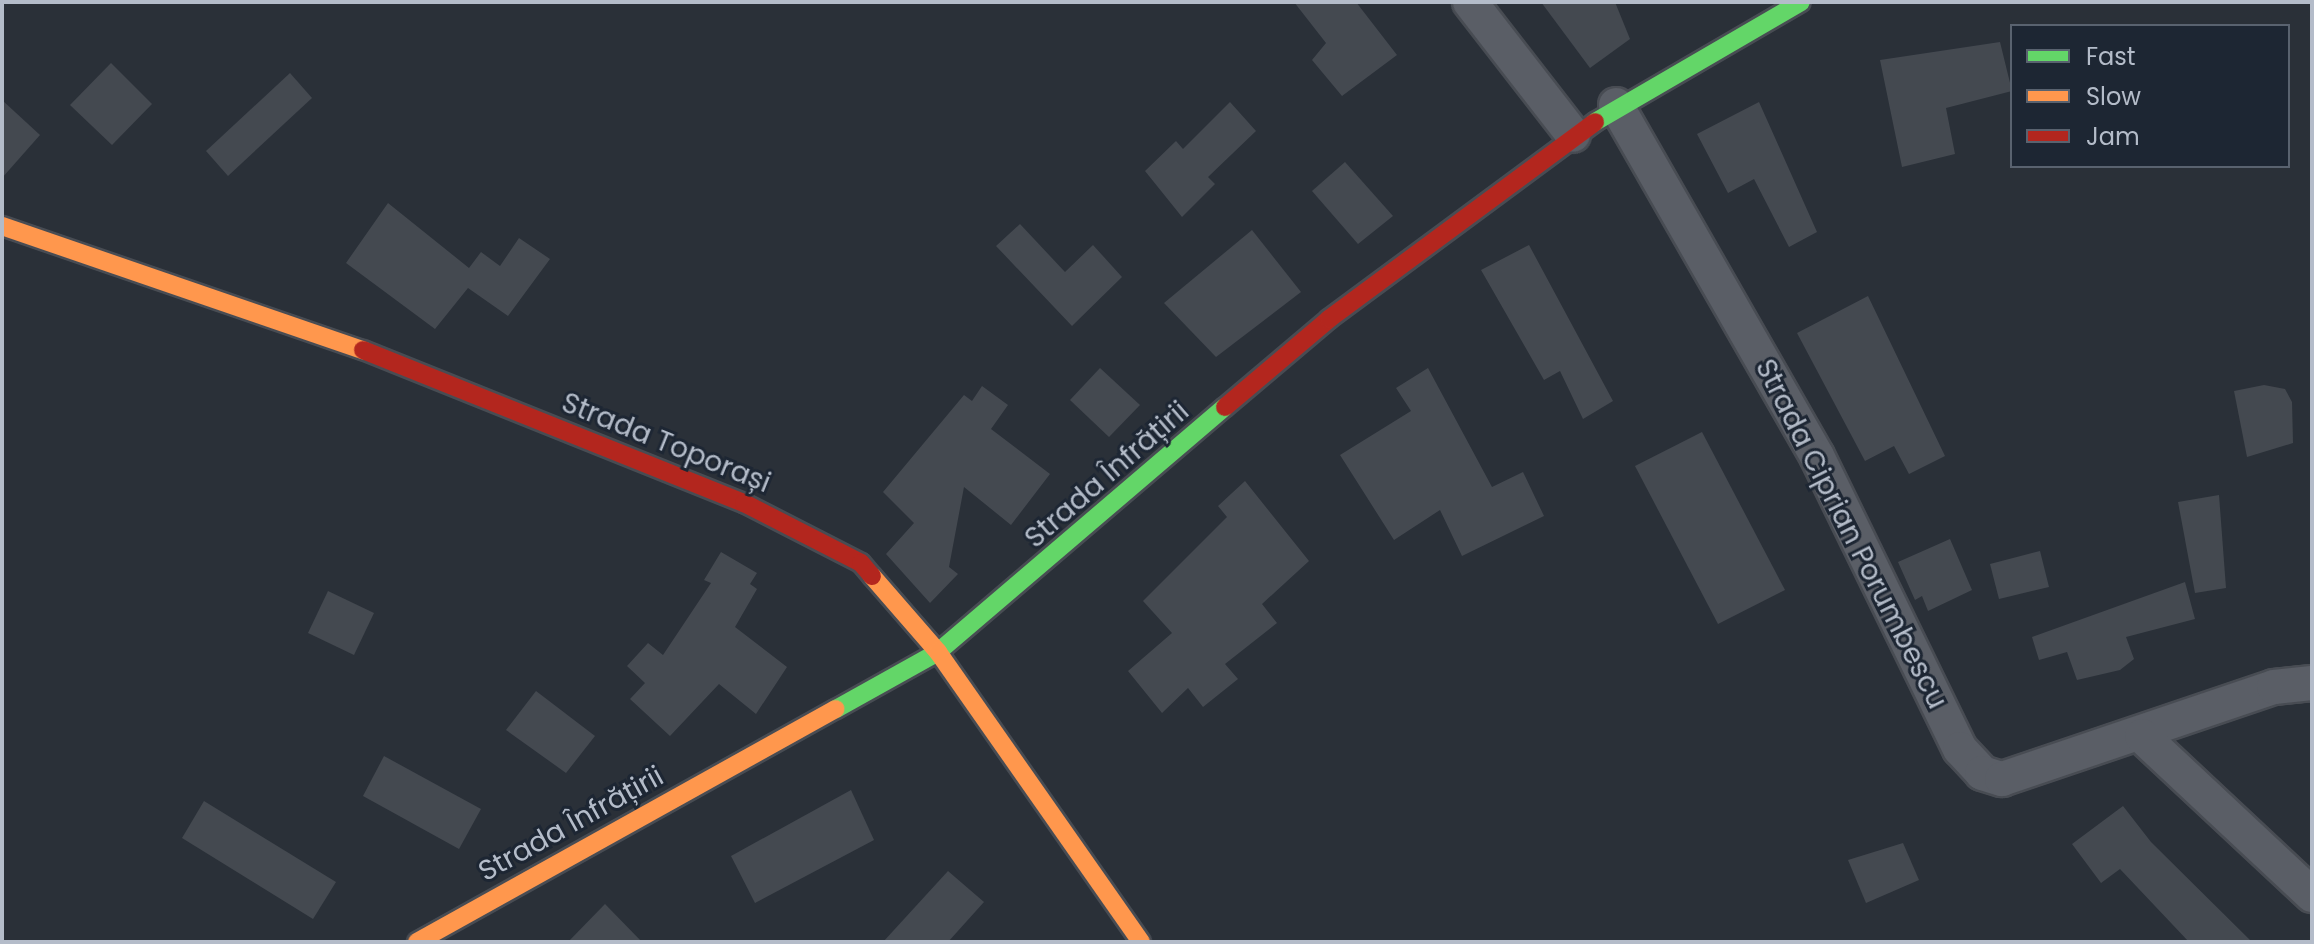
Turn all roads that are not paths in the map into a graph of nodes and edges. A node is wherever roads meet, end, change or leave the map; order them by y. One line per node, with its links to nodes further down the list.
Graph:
1 (1470, 2): 4 (street)
2 (1801, 2): 3 (main road, Strada Înfrățirii)
3 (1616, 105): 4 (main road, Strada Înfrățirii); 8 (street, Strada Ciprian Porumbescu)
4 (1573, 135): 6 (main road, Strada Înfrățirii)
5 (2, 226): 6 (main road, Strada Toporași)
6 (938, 652): 10 (main road, Strada Înfrățirii); 11 (main road, Strada Toporași)
7 (2312, 683): 8 (street, Strada Ciprian Porumbescu)
8 (2142, 736): 9 (street)
9 (2312, 895)
10 (417, 942)
11 (1141, 942)

